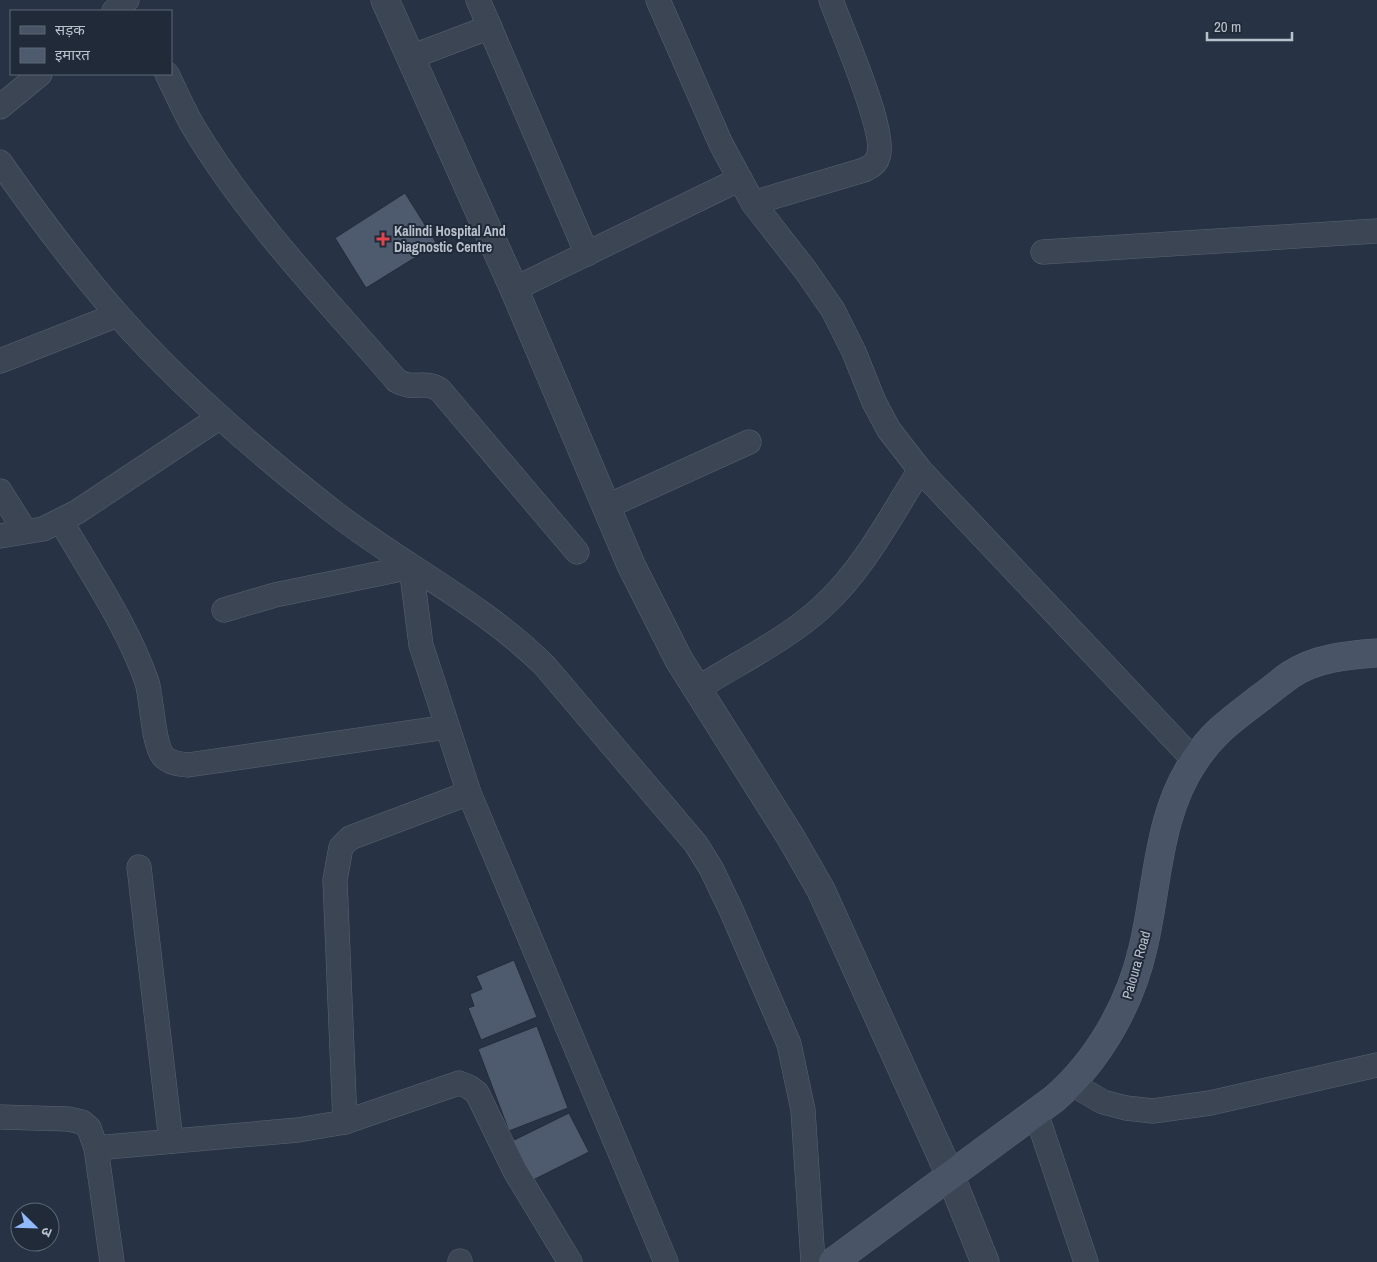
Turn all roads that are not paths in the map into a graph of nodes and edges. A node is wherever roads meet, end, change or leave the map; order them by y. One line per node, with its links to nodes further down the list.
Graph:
1 (127, 0): 6 (street)
2 (385, 0): 8 (street)
3 (478, 0): 7 (street)
4 (658, 0): 13 (street)
5 (831, 0): 14 (street)
6 (115, 10)
7 (490, 27): 8 (street); 17 (street)
8 (411, 58): 18 (street)
9 (39, 75): 11 (street)
10 (168, 75): 29 (street)
11 (0, 107)
12 (0, 162): 19 (street)
13 (740, 179): 14 (street); 17 (street)
14 (753, 203): 23 (street)
15 (1377, 231): 16 (street)
16 (1043, 252)
17 (587, 254): 18 (street)
18 (514, 289): 25 (street)
19 (118, 315): 20 (street); 21 (street)
20 (0, 361)
21 (220, 417): 26 (street); 30 (street)
22 (749, 442): 25 (street)
23 (920, 470): 33 (street); 35 (street)
24 (0, 491): 27 (street)
25 (606, 507): 33 (street)
26 (61, 521): 27 (street); 34 (street)
27 (25, 531): 28 (street)
28 (0, 536)
29 (577, 552)
30 (410, 567): 31 (street); 34 (street); 49 (street)
31 (224, 610)
32 (1377, 653): 35 (main road, Paloura Road)
33 (696, 688): 45 (street)
34 (447, 726): 36 (street)
35 (1194, 760): 39 (main road, Paloura Road)
36 (469, 793): 42 (street); 48 (street)
37 (139, 867): 43 (street)
38 (1377, 1065): 39 (street)
39 (1072, 1084): 40 (main road, Paloura Road)
40 (1036, 1113): 45 (main road, Paloura Road); 52 (street)
41 (0, 1117): 44 (street)
42 (345, 1122): 43 (street); 47 (street)
43 (171, 1141): 44 (street)
44 (96, 1148): 46 (street)
45 (950, 1175): 50 (main road, Paloura Road); 51 (street)
46 (112, 1262)
47 (570, 1262)
48 (666, 1262)
49 (813, 1262)
50 (834, 1262)
51 (986, 1262)
52 (1086, 1262)

